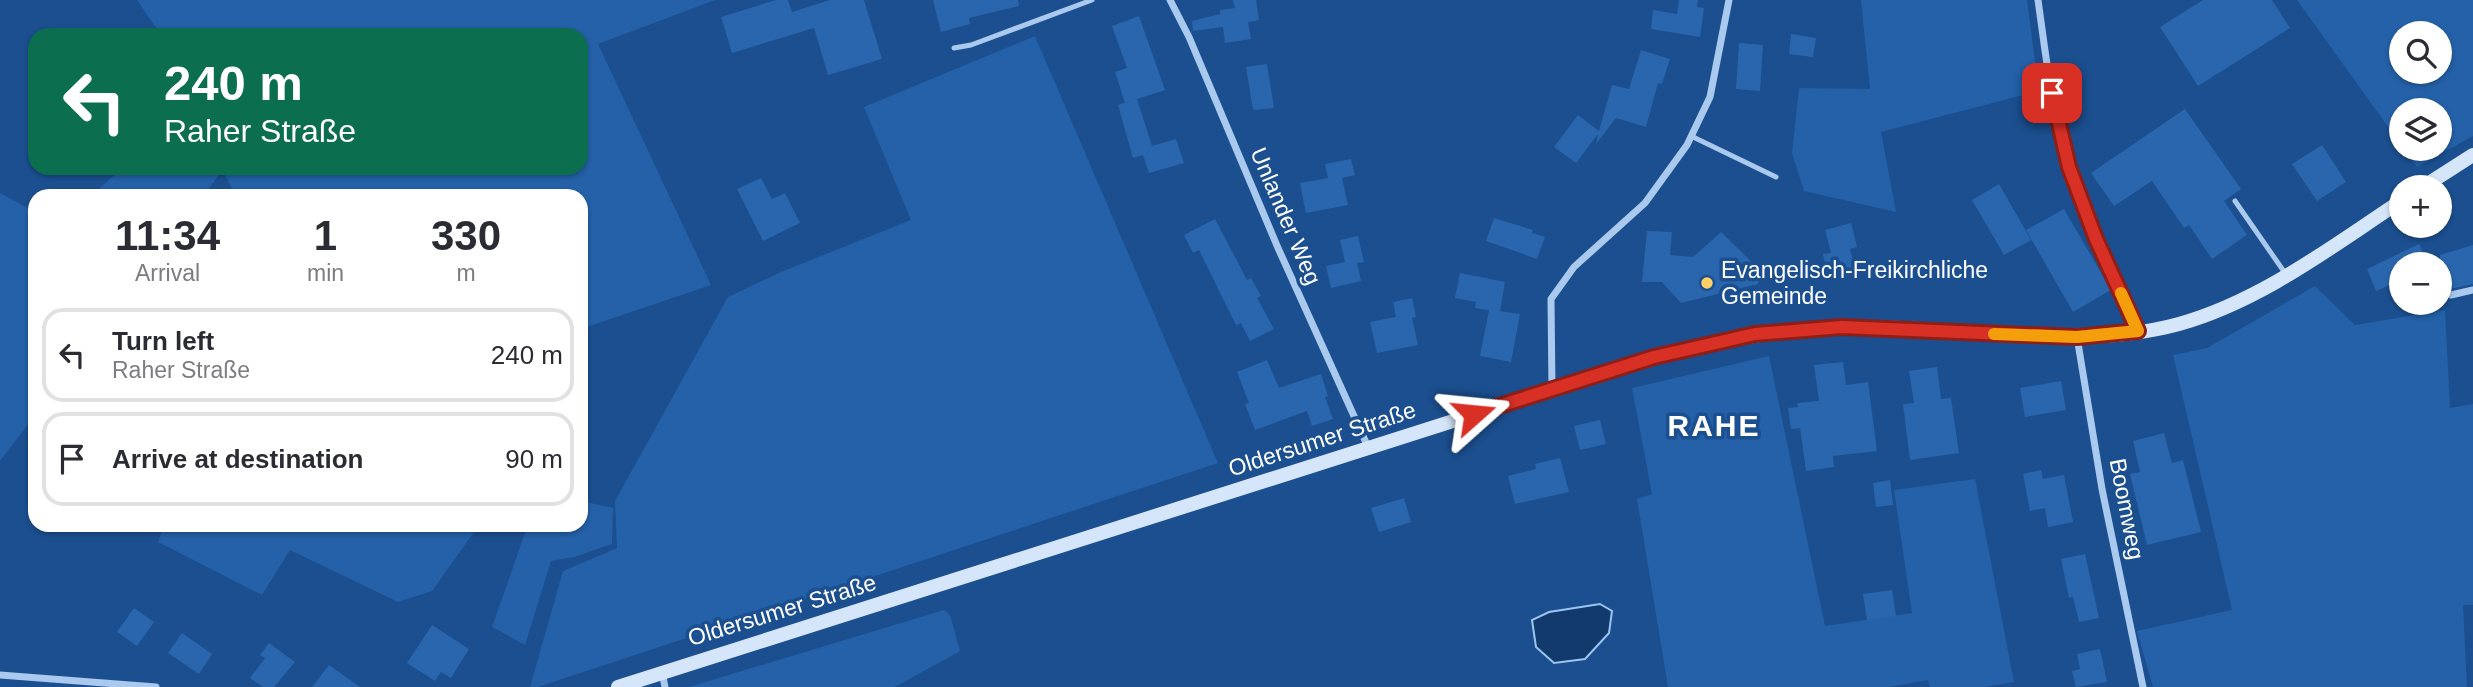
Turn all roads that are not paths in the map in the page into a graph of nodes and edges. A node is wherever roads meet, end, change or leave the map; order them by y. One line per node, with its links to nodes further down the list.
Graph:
1 (1092, 0): 5 (lane)
2 (1170, 0): 18 (street, Unlander Weg)
3 (1729, 0): 6 (street)
4 (2038, 0): 15 (street)
5 (954, 48)
6 (1692, 136): 9 (lane); 17 (street)
7 (2473, 155): 8 (main road)
8 (2442, 175)
9 (1776, 177)
10 (2235, 201): 12 (lane)
11 (2389, 209): 12 (main road, Oldersumer Straße)
12 (2287, 276): 15 (main road, Oldersumer Straße)
13 (2473, 290): 14 (street)
14 (2452, 295)
15 (2138, 331): 16 (main road, Oldersumer Straße)
16 (2077, 337): 17 (main road, Oldersumer Straße); 24 (street, Boomweg)
17 (1552, 389): 18 (main road, Oldersumer Straße)
18 (1368, 447): 19 (main road, Oldersumer Straße)
19 (662, 672): 22 (main road, Oldersumer Straße); 23 (street)
20 (0, 675): 21 (street)
21 (156, 687)
22 (618, 687)
23 (665, 687)
24 (2143, 687)

